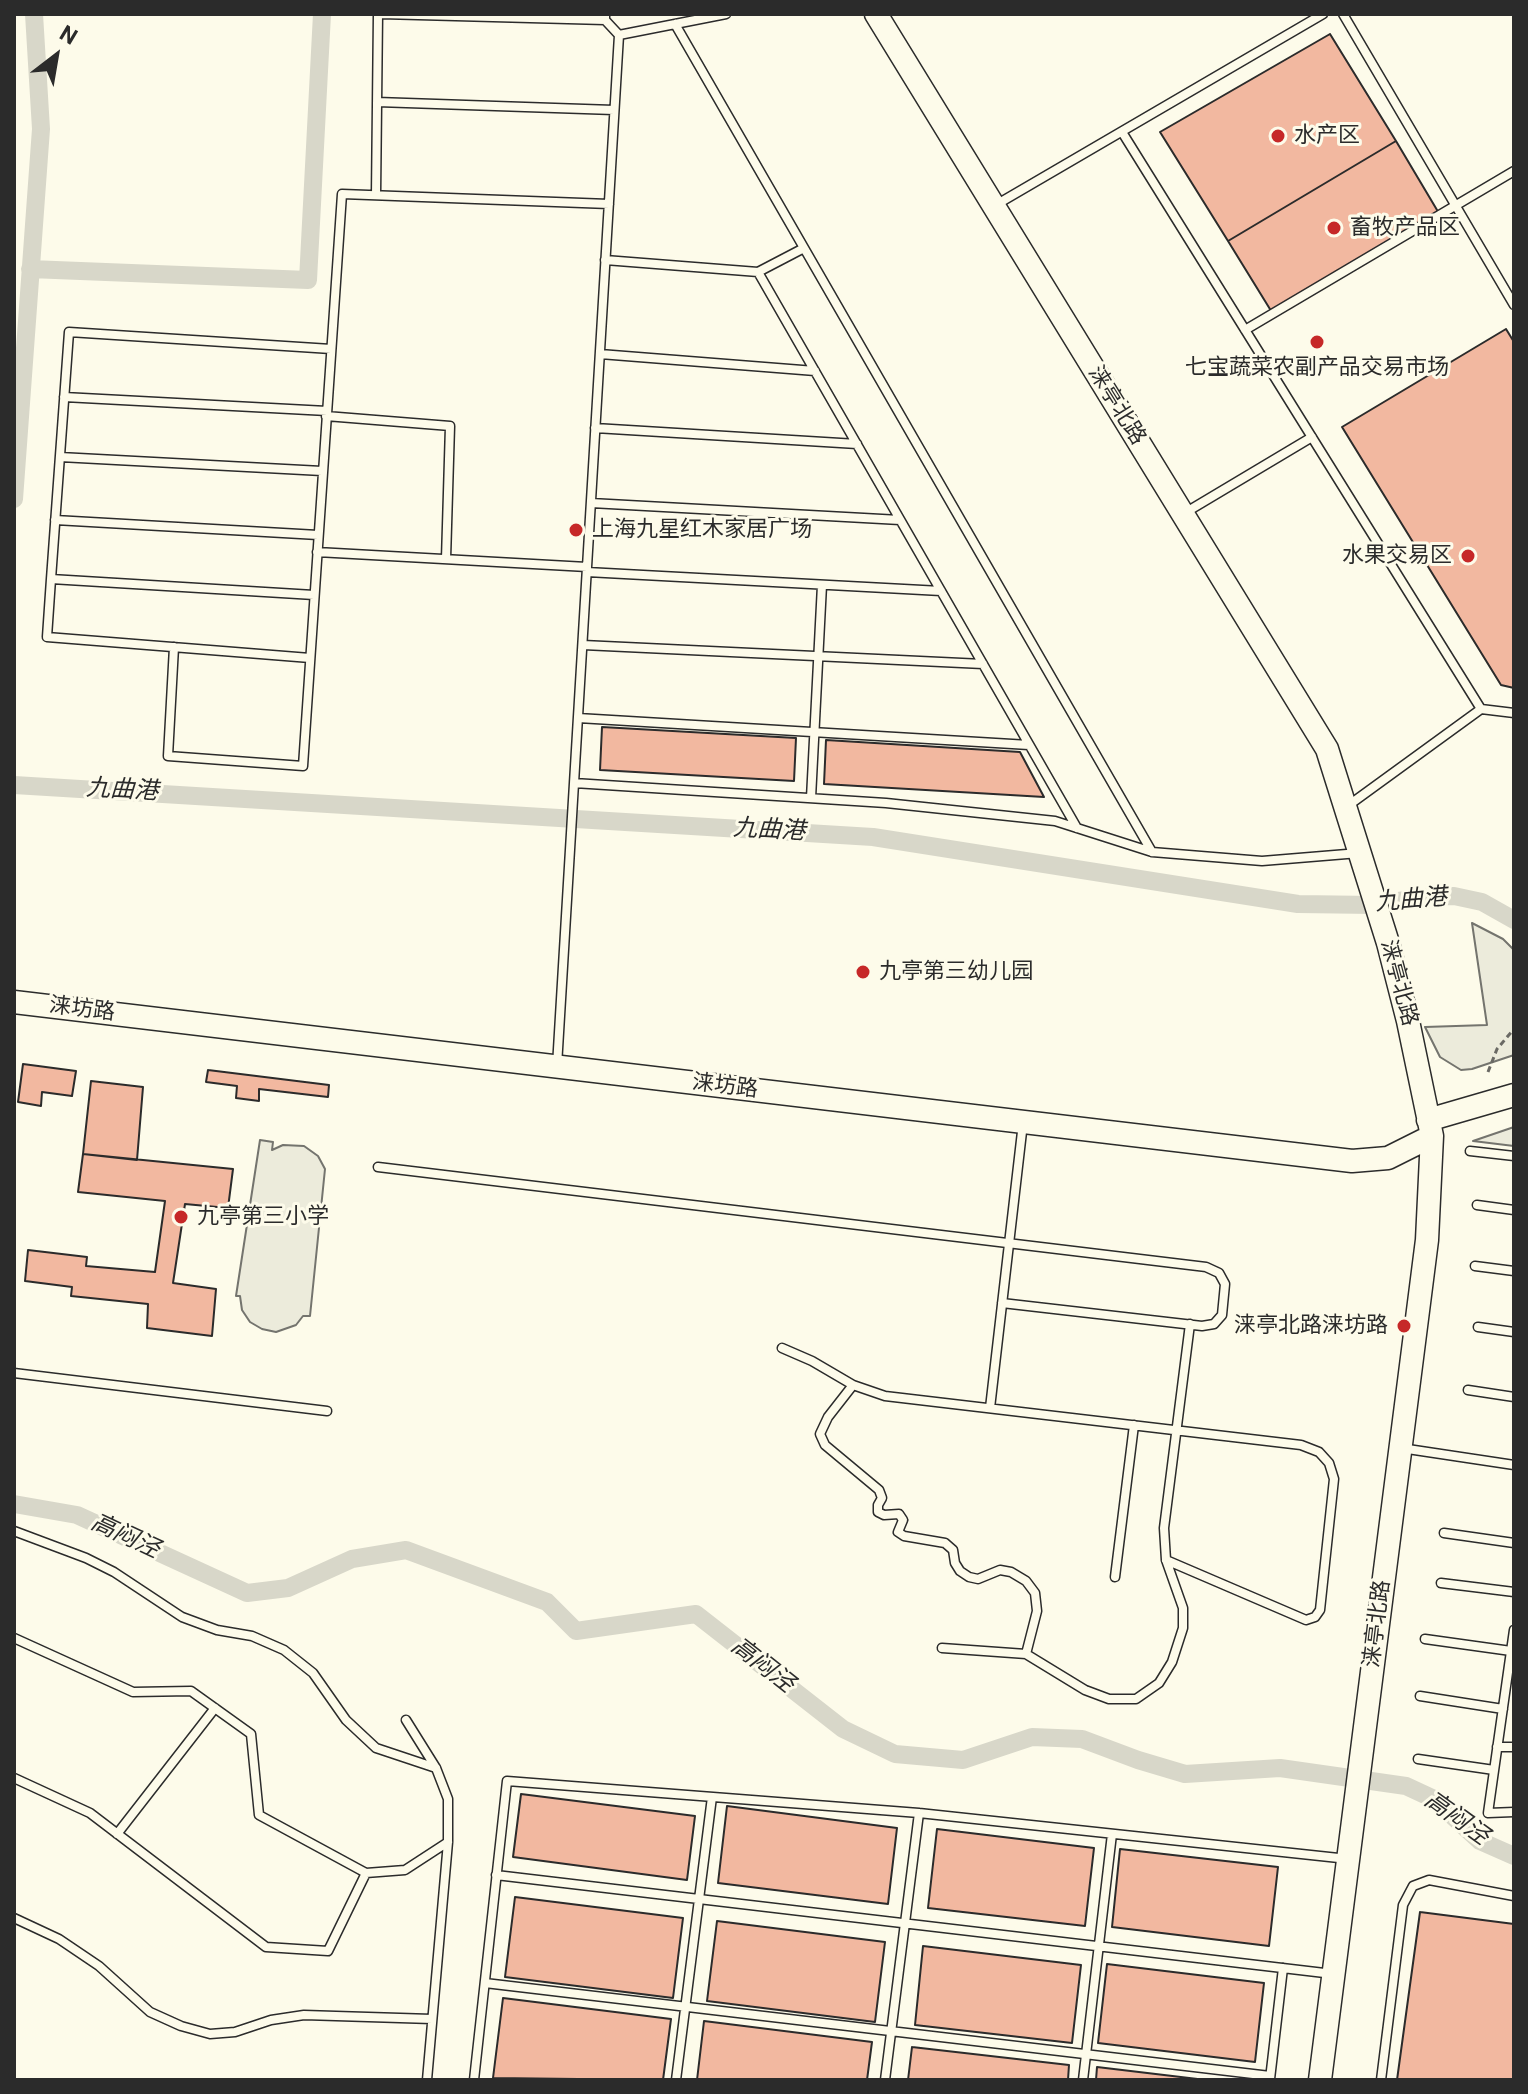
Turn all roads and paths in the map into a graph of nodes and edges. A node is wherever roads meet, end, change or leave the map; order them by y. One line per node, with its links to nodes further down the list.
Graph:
1 (380, 14): 6 (lane); 9 (lane)
2 (726, 14): 7 (lane)
3 (876, 14): 16 (street, 涞亭北路)
4 (1323, 14): 11 (lane)
5 (1343, 14): 15 (lane)
6 (605, 17): 8 (lane)
7 (675, 24): 8 (lane); 17 (lane)
8 (619, 35): 10 (lane)
9 (377, 102): 10 (lane); 13 (lane)
10 (614, 110): 14 (lane)
11 (1122, 132): 16 (lane); 21 (lane)
12 (1514, 171): 15 (lane)
13 (376, 195): 14 (lane); 22 (lane)
14 (609, 204): 18 (lane)
15 (1456, 206): 20 (lane); 21 (lane)
16 (994, 207): 33 (street, 涞亭北路)
17 (804, 248): 19 (lane); 58 (lane)
18 (605, 260): 19 (lane); 23 (lane)
19 (758, 272): 24 (lane)
20 (1514, 305)
21 (1245, 330): 28 (lane)
22 (331, 349): 25 (lane); 26 (lane)
23 (600, 354): 24 (lane); 27 (lane)
24 (815, 371): 29 (lane)
25 (64, 397): 26 (lane); 30 (lane)
26 (326, 414): 31 (lane); 38 (lane)
27 (595, 428): 29 (lane); 32 (lane)
28 (1312, 437): 33 (lane); 49 (lane)
29 (857, 444): 35 (lane)
30 (60, 457): 31 (lane); 34 (lane)
31 (322, 471): 36 (lane)
32 (591, 503): 35 (lane); 39 (lane)
33 (1183, 515): 56 (street, 涞亭北路)
34 (55, 520): 36 (lane); 40 (lane)
35 (900, 520): 42 (lane)
36 (318, 535): 37 (lane)
37 (317, 552): 38 (lane); 43 (lane)
38 (446, 559): 39 (lane)
39 (587, 569): 41 (lane); 44 (lane)
40 (51, 579): 43 (lane); 45 (lane)
41 (822, 585): 42 (lane); 46 (lane)
42 (941, 591): 48 (lane)
43 (314, 595): 47 (lane)
44 (583, 645): 46 (lane); 51 (lane)
45 (174, 647): 47 (lane); 47 (lane)
46 (819, 656): 48 (lane); 52 (lane)
47 (310, 658)
48 (983, 664): 53 (lane)
49 (1481, 709): 50 (lane); 56 (lane)
50 (1514, 713)
51 (578, 718): 52 (lane); 54 (lane)
52 (814, 732): 53 (lane); 55 (lane)
53 (1029, 745): 57 (lane)
54 (574, 787): 55 (lane); 62 (lane)
55 (811, 798): 57 (lane)
56 (1345, 808): 59 (street, 涞亭北路)
57 (1077, 828): 58 (lane)
58 (1152, 852): 59 (lane)
59 (1363, 864): 66 (street, 涞亭北路)
60 (18, 1002): 62 (street, 涞坊路)
61 (1514, 1029): 63 (path)
62 (557, 1067): 65 (street, 涞坊路)
63 (1488, 1072)
64 (1514, 1095): 66 (street, 涞坊路)
65 (1023, 1122): 66 (street, 涞坊路); 72 (lane)
66 (1430, 1128): 88 (street, 涞亭北路)
67 (1470, 1151): 68 (lane)
68 (1514, 1156)
69 (378, 1167): 72 (lane)
70 (1477, 1205): 71 (lane)
71 (1514, 1210)
72 (1009, 1244): 75 (lane); 76 (lane)
73 (1475, 1266): 74 (lane)
74 (1514, 1271)
75 (1002, 1303): 76 (lane); 84 (lane)
76 (1190, 1324): 87 (lane)
77 (1478, 1327): 78 (lane)
78 (1514, 1332)
79 (782, 1348): 81 (lane)
80 (14, 1373): 85 (lane)
81 (853, 1385): 84 (lane); 102 (lane)
82 (1468, 1390): 83 (lane)
83 (1514, 1397)
84 (990, 1408): 86 (lane)
85 (327, 1411)
86 (1134, 1425): 87 (lane); 94 (lane)
87 (1176, 1430): 93 (lane); 93 (lane)
88 (1401, 1447): 89 (lane); 120 (street, 涞亭北路)
89 (1514, 1465)
90 (14, 1531): 111 (lane)
91 (1444, 1533): 92 (lane)
92 (1514, 1543)
93 (1166, 1560): 102 (lane)
94 (1115, 1577)
95 (1441, 1583): 96 (lane)
96 (1514, 1592)
97 (1514, 1630): 101 (lane)
98 (14, 1638): 105 (lane)
99 (1425, 1639): 101 (lane)
100 (942, 1648): 102 (lane)
101 (1511, 1651): 103 (lane)
102 (1026, 1654)
103 (1511, 1672): 106 (lane)
104 (1420, 1696): 106 (lane)
105 (215, 1708): 117 (lane); 121 (lane)
106 (1503, 1709): 108 (lane)
107 (406, 1720): 111 (lane)
108 (1497, 1747): 109 (lane); 112 (lane)
109 (1514, 1747)
110 (1418, 1759): 112 (lane)
111 (436, 1768): 119 (lane)
112 (1494, 1770): 115 (lane)
113 (14, 1778): 117 (lane)
114 (712, 1797): 116 (lane); 122 (lane); 124 (lane)
115 (1514, 1812)
116 (919, 1813): 118 (lane); 126 (lane)
117 (117, 1834): 121 (lane)
118 (1112, 1834): 120 (lane); 127 (lane)
119 (448, 1842): 121 (lane); 132 (lane)
120 (1348, 1860): 129 (street, 涞亭北路)
121 (366, 1873)
122 (496, 1875): 124 (lane); 130 (lane)
123 (1514, 1896): 142 (lane)
124 (699, 1899): 126 (lane); 131 (lane)
125 (14, 1918): 132 (lane)
126 (905, 1923): 127 (lane); 133 (lane)
127 (1098, 1946): 128 (lane); 134 (lane)
128 (1283, 1968): 129 (lane); 135 (lane)
129 (1334, 1974): 141 (street, 涞亭北路)
130 (485, 1983): 131 (lane); 137 (lane)
131 (685, 2007): 133 (lane); 138 (lane)
132 (432, 2019): 136 (lane)
133 (891, 2031): 134 (lane); 139 (lane)
134 (1086, 2054): 135 (lane); 140 (lane)
135 (1270, 2078)
136 (427, 2080)
137 (474, 2080)
138 (676, 2080)
139 (885, 2080)
140 (1083, 2080)
141 (1320, 2080)
142 (1381, 2080)

